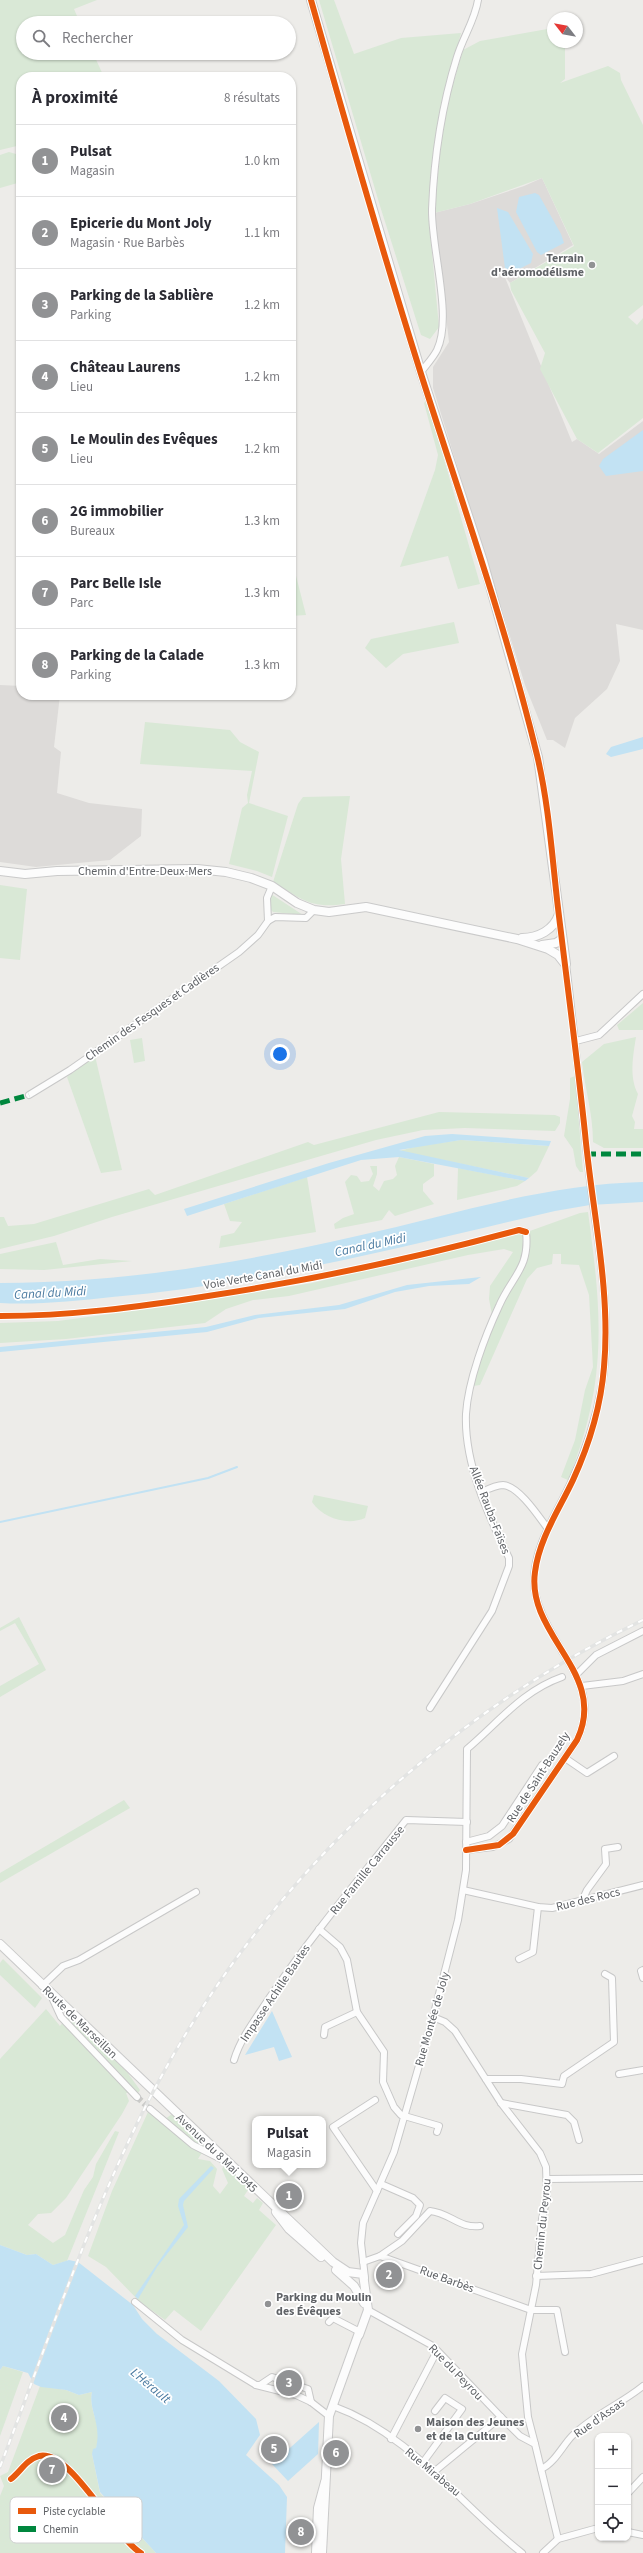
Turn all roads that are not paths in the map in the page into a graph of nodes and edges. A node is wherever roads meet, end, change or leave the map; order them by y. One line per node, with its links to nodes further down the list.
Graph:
1 (311, 0): 3 (street)
2 (478, 0): 3 (street)
3 (421, 372): 7 (street)
4 (0, 871): 5 (street, Chemin d'Entre-Deux-Mers)
5 (272, 886): 6 (street, Chemin d'Entre-Deux-Mers); 8 (street)
6 (314, 910): 8 (street); 11 (street, Chemin d'Entre-Deux-Mers)
7 (559, 914): 9 (street); 10 (street)
8 (268, 921): 16 (street, Chemin des Fesques et Cadières)
9 (542, 934): 10 (street, Chemin d'Entre-Deux-Mers); 11 (street, Chemin d'Entre-Deux-Mers)
10 (562, 938): 12 (street, Chemin d'Entre-Deux-Mers); 13 (street)
11 (517, 939): 12 (street, Chemin d'Entre-Deux-Mers)
12 (535, 944): 13 (street, Chemin d'Entre-Deux-Mers)
13 (566, 964): 15 (street)
14 (643, 994): 15 (street)
15 (576, 1041): 19 (street)
16 (29, 1095)
17 (526, 1232): 18 (street, Allée Rauba-Faïses)
18 (482, 1492): 19 (street); 25 (street, Allée Rauba-Faïses)
19 (548, 1529): 22 (street, Rue de Saint-Bauzely, bridge)
20 (643, 1631): 22 (street)
21 (643, 1674): 24 (street)
22 (576, 1676): 24 (street, Rue de Saint-Bauzely)
23 (562, 1678): 29 (street, Rue Montée de Joly)
24 (582, 1686): 27 (street, Rue de Saint-Bauzely)
25 (430, 1708)
26 (614, 1756): 27 (street)
27 (565, 1758): 32 (street, Rue de Saint-Bauzely)
28 (542, 1765): 30 (street)
29 (466, 1822): 30 (street, Rue Montée de Joly); 38 (street, Rue Famille Carrausse)
30 (466, 1842): 32 (street, Rue Montée de Joly)
31 (618, 1847): 36 (street)
32 (466, 1850): 34 (street, Rue Montée de Joly)
33 (643, 1885): 36 (street, Rue des Rocs)
34 (463, 1890): 37 (street, Rue des Rocs); 47 (street, Rue Montée de Joly)
35 (196, 1892): 44 (street)
36 (582, 1901): 37 (street, Rue des Rocs)
37 (538, 1907): 40 (street)
38 (319, 1929): 46 (street); 49 (street, Impasse Achille Bautes)
39 (0, 1944): 44 (street, Route de Marseillan)
40 (519, 1958)
41 (643, 1970): 43 (street)
42 (605, 1974): 52 (street)
43 (643, 1978)
44 (42, 1986): 45 (street, Route de Marseillan)
45 (50, 1994): 53 (street); 54 (street, Route de Marseillan)
46 (357, 2012): 48 (street); 58 (street)
47 (433, 2017): 52 (street, Chemin du Peyrou); 58 (street, Rue Montée de Joly)
48 (324, 2035)
49 (234, 2060)
50 (643, 2070): 51 (street)
51 (619, 2074)
52 (486, 2079): 56 (street, Chemin du Peyrou)
53 (137, 2097)
54 (161, 2100): 61 (street, Avenue du 8 Mai 1945)
55 (375, 2100): 65 (street)
56 (501, 2103): 60 (street); 63 (street, Chemin du Peyrou)
57 (150, 2109): 61 (street)
58 (404, 2116): 59 (street); 64 (street, Rue Montée de Joly)
59 (437, 2132)
60 (579, 2140)
61 (225, 2161): 66 (street, Avenue du 8 Mai 1945)
62 (643, 2178): 63 (street)
63 (548, 2179): 73 (street, Chemin du Peyrou)
64 (381, 2184): 65 (street, Rue Montée de Joly); 68 (street)
65 (377, 2191): 71 (street, Rue Montée de Joly)
66 (272, 2206): 72 (street, Avenue du 8 Mai 1945); 75 (street, Avenue du 8 Mai 1945)
67 (480, 2226): 69 (street)
68 (398, 2234)
69 (380, 2256): 71 (street); 78 (street, Rue Barbès)
70 (643, 2260): 73 (street)
71 (363, 2262): 72 (street); 74 (street, Rue Montée de Joly)
72 (355, 2273): 74 (street, Avenue du 8 Mai 1945); 75 (street)
73 (536, 2276): 78 (street, Chemin du Peyrou)
74 (365, 2279): 75 (street); 77 (street, Avenue du 8 Mai 1945)
75 (353, 2284): 80 (street, Avenue du 8 Mai 1945)
76 (135, 2302): 83 (street)
77 (368, 2310): 80 (street, Avenue du 8 Mai 1945); 81 (street, Rue du Peyrou)
78 (531, 2310): 82 (street, Rue Barbès); 91 (street, Chemin du Peyrou)
79 (329, 2322): 80 (street)
80 (360, 2334): 86 (street, Avenue du 8 Mai 1945)
81 (437, 2351): 89 (street, Rue du Peyrou); 90 (street)
82 (565, 2352)
83 (256, 2384): 85 (street); 85 (street)
84 (643, 2386): 93 (street, Rue d'Assas)
85 (311, 2402): 88 (street)
86 (333, 2406): 88 (street, Avenue du 8 Mai 1945); 90 (street, Rue Mirabeau)
87 (436, 2411): 92 (street)
88 (330, 2416): 96 (street, Avenue du 8 Mai 1945)
89 (501, 2417): 91 (street, Rue du Peyrou); 94 (street)
90 (391, 2439): 92 (street, Rue Mirabeau)
91 (535, 2444): 93 (street)
92 (424, 2462): 94 (street, Rue Mirabeau)
93 (541, 2469): 101 (street)
94 (435, 2471): 104 (street, Rue Mirabeau)
95 (643, 2478): 97 (street)
96 (326, 2480): 102 (street, Avenue du 8 Mai 1945); 103 (street, Avenue du 8 Mai 1945)
97 (631, 2490)
98 (595, 2527): 101 (street)
99 (631, 2533): 100 (street)
100 (643, 2535)
101 (558, 2539): 105 (street)
102 (316, 2553)
103 (322, 2553)
104 (522, 2553)
105 (543, 2553)

